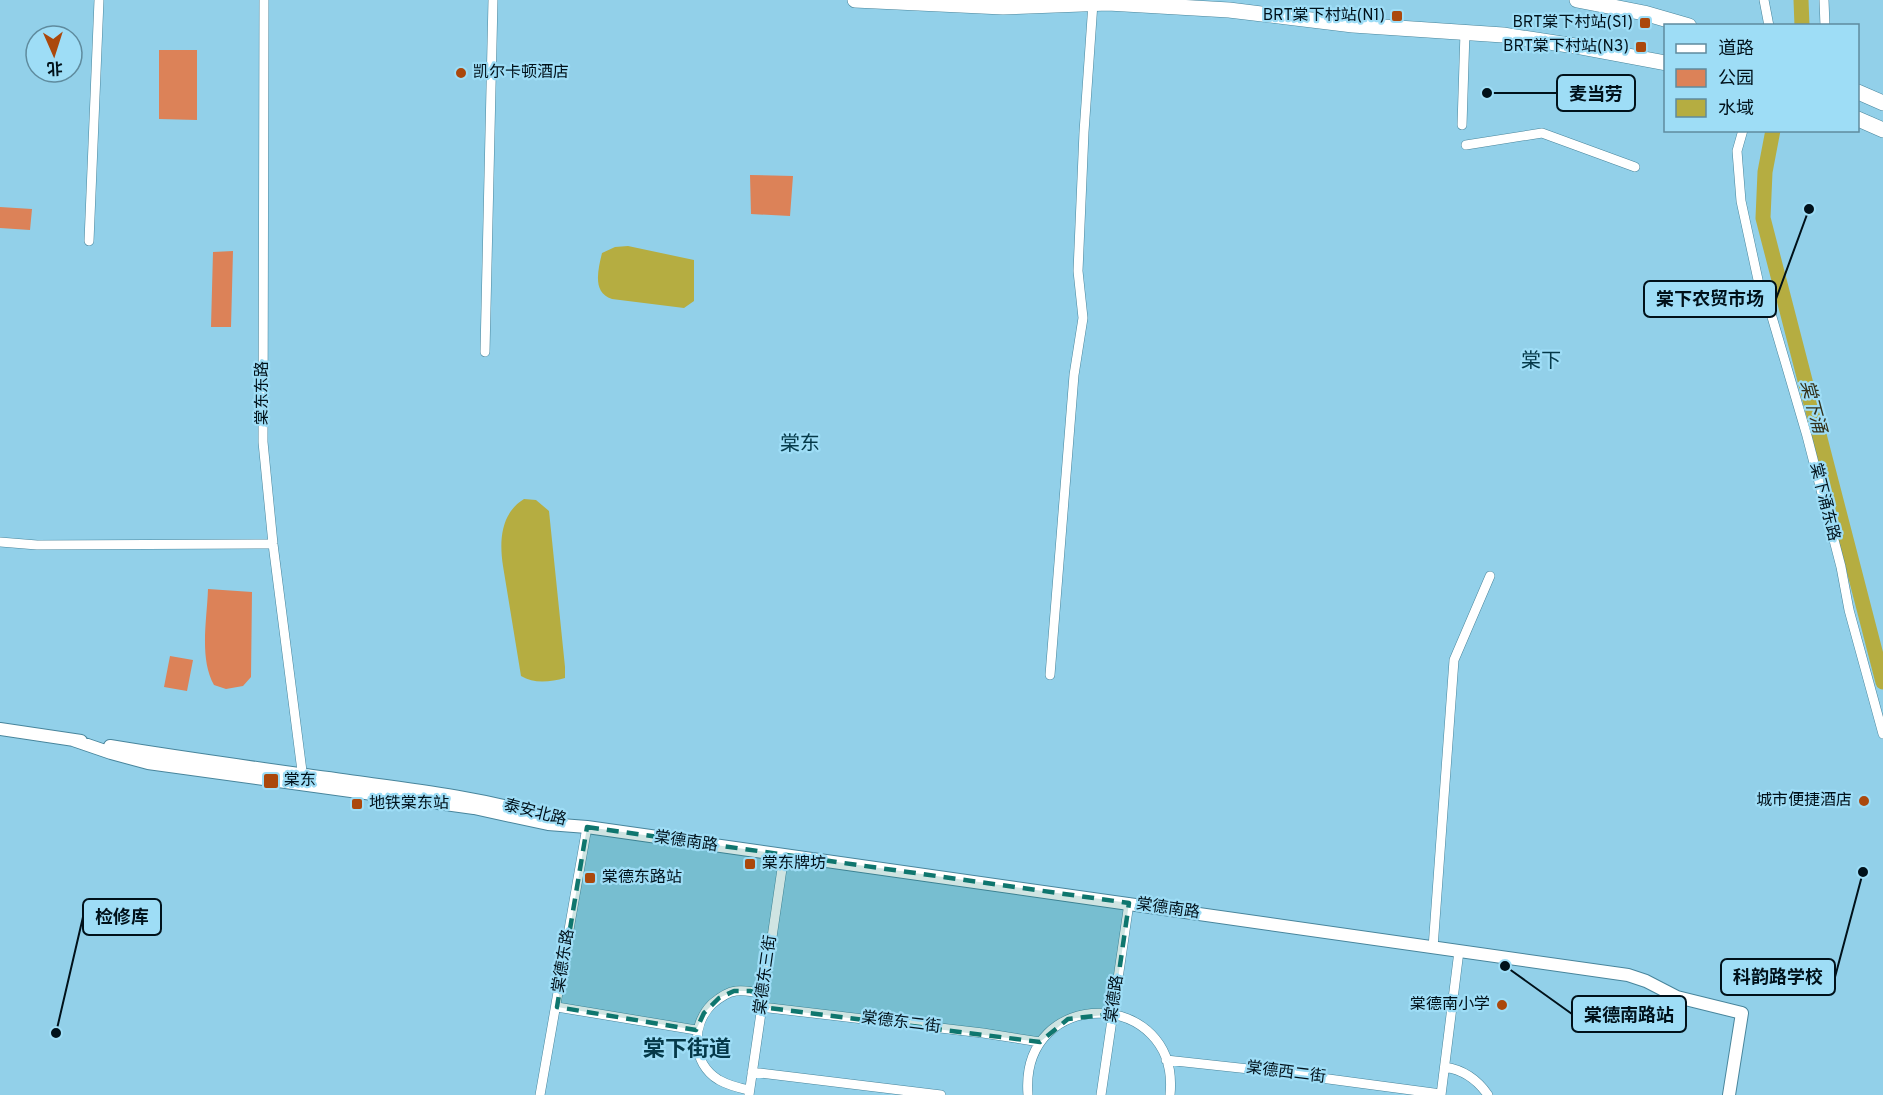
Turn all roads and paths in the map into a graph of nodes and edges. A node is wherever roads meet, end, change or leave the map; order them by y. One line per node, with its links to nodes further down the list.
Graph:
1 (99, 0): 22 (street)
2 (264, 0): 25 (street, 棠东东路)
3 (493, 0): 23 (street)
4 (855, 0): 8 (highway)
5 (1577, 0): 9 (highway)
6 (1764, 0): 10 (street)
7 (1824, 0): 11 (street)
8 (1093, 3): 12 (highway); 27 (street)
9 (1682, 24)
10 (1769, 24)
11 (1825, 24)
12 (1465, 32): 13 (highway); 17 (street)
13 (1664, 63)
14 (1859, 93): 15 (highway)
15 (1883, 103)
16 (1859, 120): 18 (highway)
17 (1462, 125)
18 (1883, 130)
19 (1742, 132): 29 (street, 棠下涌东路)
20 (1466, 145): 21 (street)
21 (1635, 167)
22 (89, 242)
23 (485, 352)
24 (0, 542): 25 (street)
25 (273, 544): 30 (street, 棠东东路)
26 (1490, 576): 34 (street)
27 (1050, 675)
28 (0, 729): 30 (street, 泰安北路)
29 (1883, 734)
30 (303, 779): 31 (street, 泰安北路)
31 (587, 827): 32 (street, 棠德南路); 37 (street, 棠德东路)
32 (784, 855): 33 (street, 棠德南路); 36 (street, 棠德东三街)
33 (1129, 903): 34 (street, 棠德南路); 39 (street, 棠德路)
34 (1433, 948): 35 (street, 棠德南路)
35 (1459, 951): 43 (street); 53 (street, 棠德南路)
36 (764, 994): 38 (street, 棠德东三街); 40 (street)
37 (557, 1007): 40 (street); 47 (street, 棠德东路)
38 (761, 1007): 41 (street, 棠德东二街); 44 (street, 棠德东三街)
39 (1113, 1014): 41 (street); 42 (street); 50 (street, 棠德路)
40 (696, 1030): 45 (street)
41 (1040, 1042): 49 (street)
42 (1166, 1060): 46 (street, 棠德西二街); 51 (street)
43 (1445, 1067): 46 (street); 52 (street)
44 (752, 1072): 45 (street, 棠德东三街); 48 (street)
45 (749, 1093)
46 (1441, 1094)
47 (540, 1095)
48 (941, 1095)
49 (1028, 1095)
50 (1101, 1095)
51 (1170, 1095)
52 (1488, 1095)
53 (1729, 1095)

